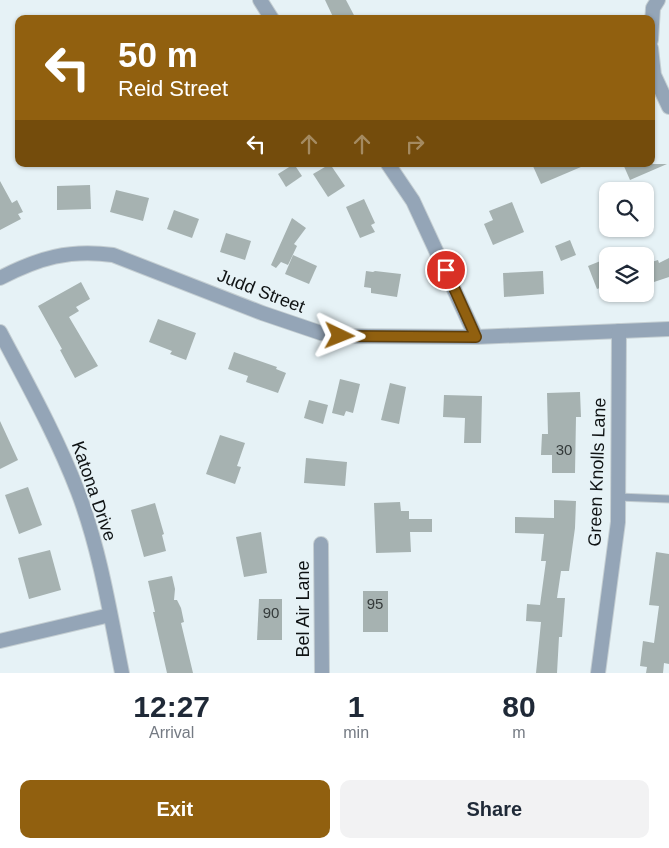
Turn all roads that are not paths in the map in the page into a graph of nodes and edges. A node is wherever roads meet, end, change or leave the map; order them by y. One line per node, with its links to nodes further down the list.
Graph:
1 (260, 0): 3 (street)
2 (658, 0): 4 (street)
3 (269, 15)
4 (653, 15)
5 (655, 77): 6 (street)
6 (669, 107)
7 (390, 167): 12 (street)
8 (0, 278): 12 (street, Judd Street)
9 (669, 329): 10 (street, Judd Street)
10 (619, 331): 12 (street, Judd Street); 13 (street, Green Knolls Lane)
11 (0, 332): 16 (street, Katona Drive)
12 (476, 337)
13 (618, 497): 14 (lane); 20 (street, Green Knolls Lane)
14 (669, 499)
15 (321, 544): 19 (street, Bel Air Lane)
16 (110, 616): 17 (street); 18 (street, Katona Drive)
17 (0, 641)
18 (122, 673)
19 (322, 673)
20 (598, 673)

